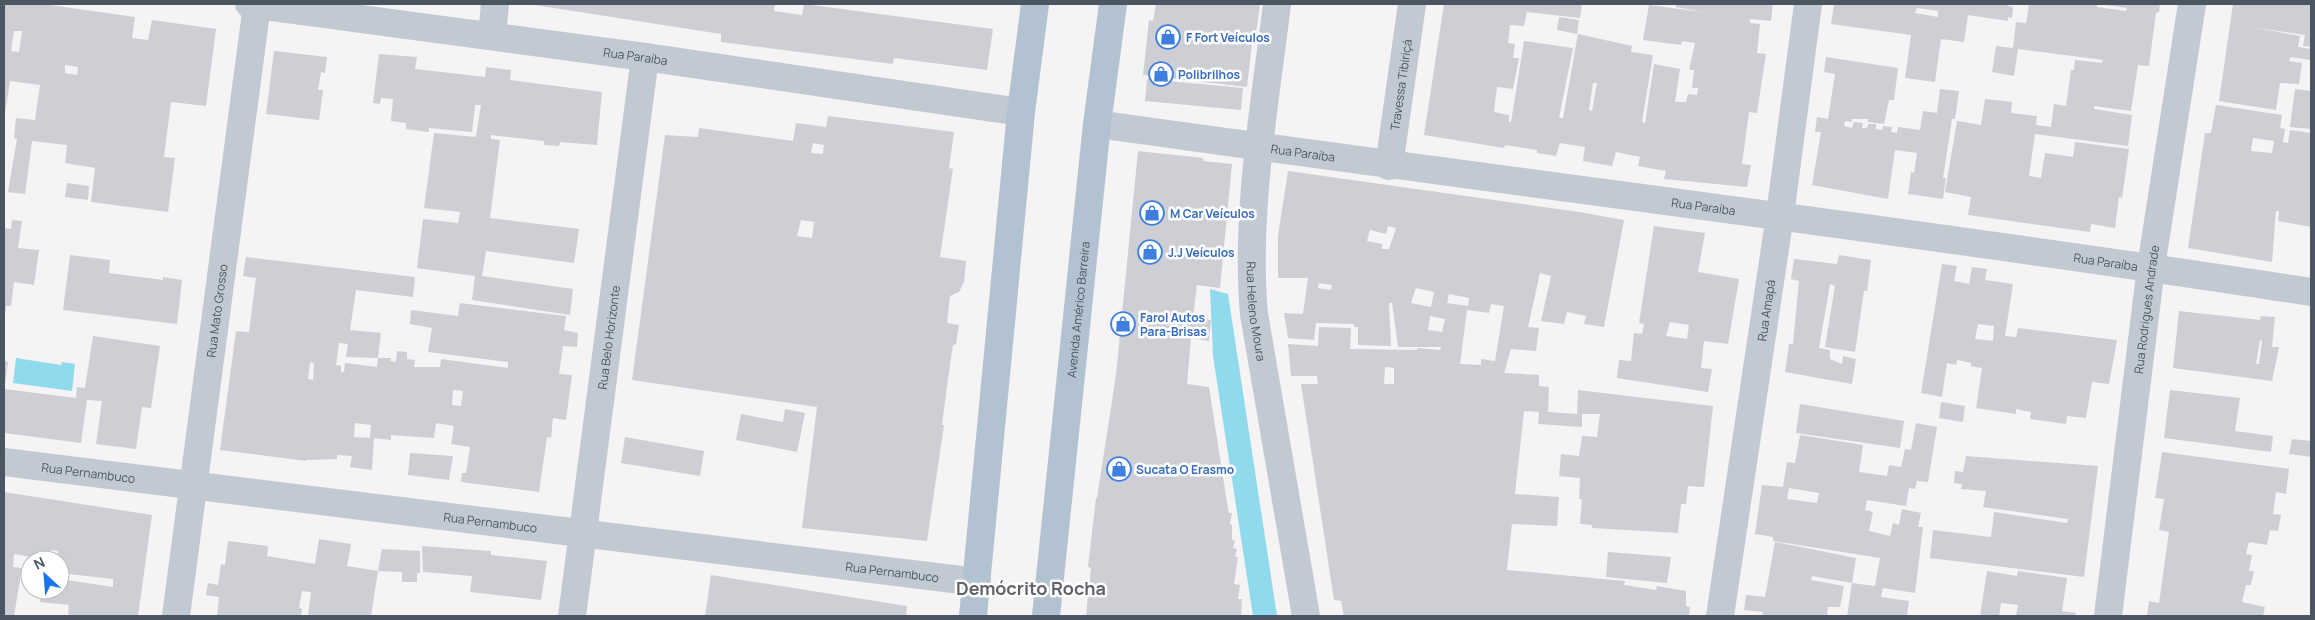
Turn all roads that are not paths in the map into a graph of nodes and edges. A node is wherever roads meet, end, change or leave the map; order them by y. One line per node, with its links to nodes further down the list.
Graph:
1 (253, 4): 9 (street, Rua Paraíba); 19 (street, Rua Mato Grosso)
2 (495, 4): 9 (street)
3 (1035, 4): 11 (main road)
4 (1113, 4): 12 (main road, Avenida Américo Barreira)
5 (1277, 4): 13 (street, Rua Heleno Moura)
6 (1412, 4): 14 (street, Travessa Tibiriçá)
7 (1808, 4): 15 (street, Rua Amapá)
8 (2192, 4): 16 (street, Rua Rodrigues Andrade)
9 (492, 36): 10 (street, Rua Paraíba)
10 (645, 57): 11 (street, Rua Paraíba); 20 (street, Rua Belo Horizonte)
11 (1021, 112): 21 (main road)
12 (1096, 124): 13 (street, Rua Paraíba); 25 (main road, Avenida Américo Barreira)
13 (1259, 147): 14 (street, Rua Paraíba); 26 (street, Rua Heleno Moura)
14 (1389, 166): 15 (street, Rua Paraíba)
15 (1780, 215): 16 (street, Rua Paraíba); 27 (street, Rua Amapá)
16 (2151, 267): 17 (street, Rua Paraíba); 28 (street, Rua Rodrigues Andrade)
17 (2311, 292)
18 (4, 462): 19 (street, Rua Pernambuco)
19 (193, 485): 20 (street, Rua Pernambuco); 22 (street, Rua Mato Grosso)
20 (583, 534): 21 (street, Rua Pernambuco); 23 (street, Rua Belo Horizonte)
21 (977, 582): 24 (main road)
22 (176, 616)
23 (572, 616)
24 (973, 616)
25 (1046, 616)
26 (1306, 616)
27 (1720, 616)
28 (2108, 616)

